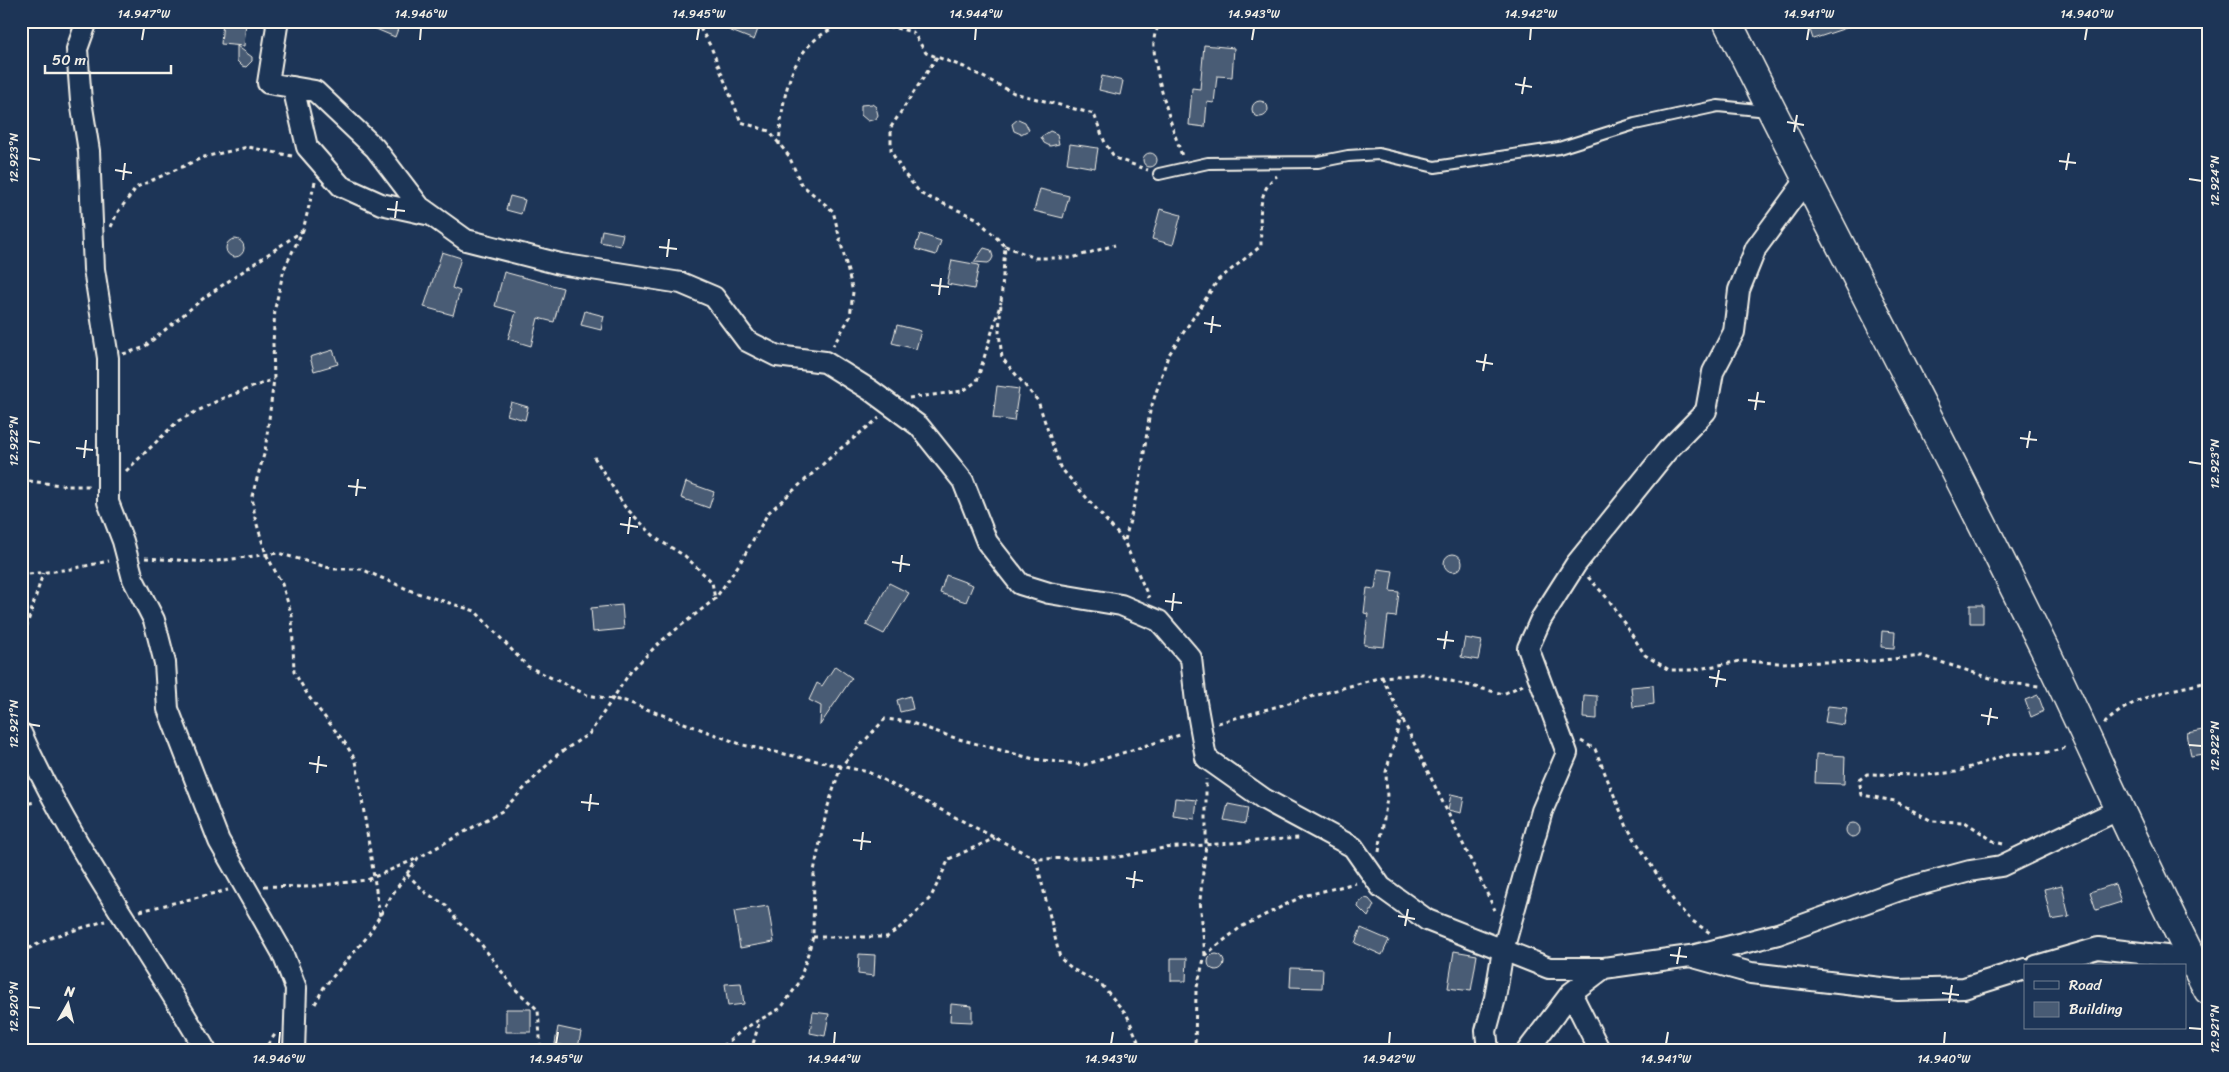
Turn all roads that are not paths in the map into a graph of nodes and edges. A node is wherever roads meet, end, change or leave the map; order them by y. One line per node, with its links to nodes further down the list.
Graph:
1 (87, 21): 19 (street)
2 (275, 21): 4 (street)
3 (1727, 21): 5 (main road)
4 (294, 87): 8 (street); 8 (street)
5 (1772, 112): 6 (lane); 7 (main road)
6 (1159, 174)
7 (1806, 180): 10 (main road); 11 (street)
8 (432, 216): 11 (street)
9 (21, 733): 20 (street)
10 (2120, 809): 12 (street); 17 (main road)
11 (1505, 942): 15 (street); 21 (street)
12 (1690, 956): 15 (street); 16 (street)
13 (2043, 964): 14 (street)
14 (2178, 964)
15 (1604, 968): 18 (street)
16 (2024, 969)
17 (2194, 975)
18 (1571, 993): 22 (street); 23 (street)
19 (295, 1044)
20 (206, 1051)
21 (1488, 1051)
22 (1527, 1051)
23 (1600, 1051)

